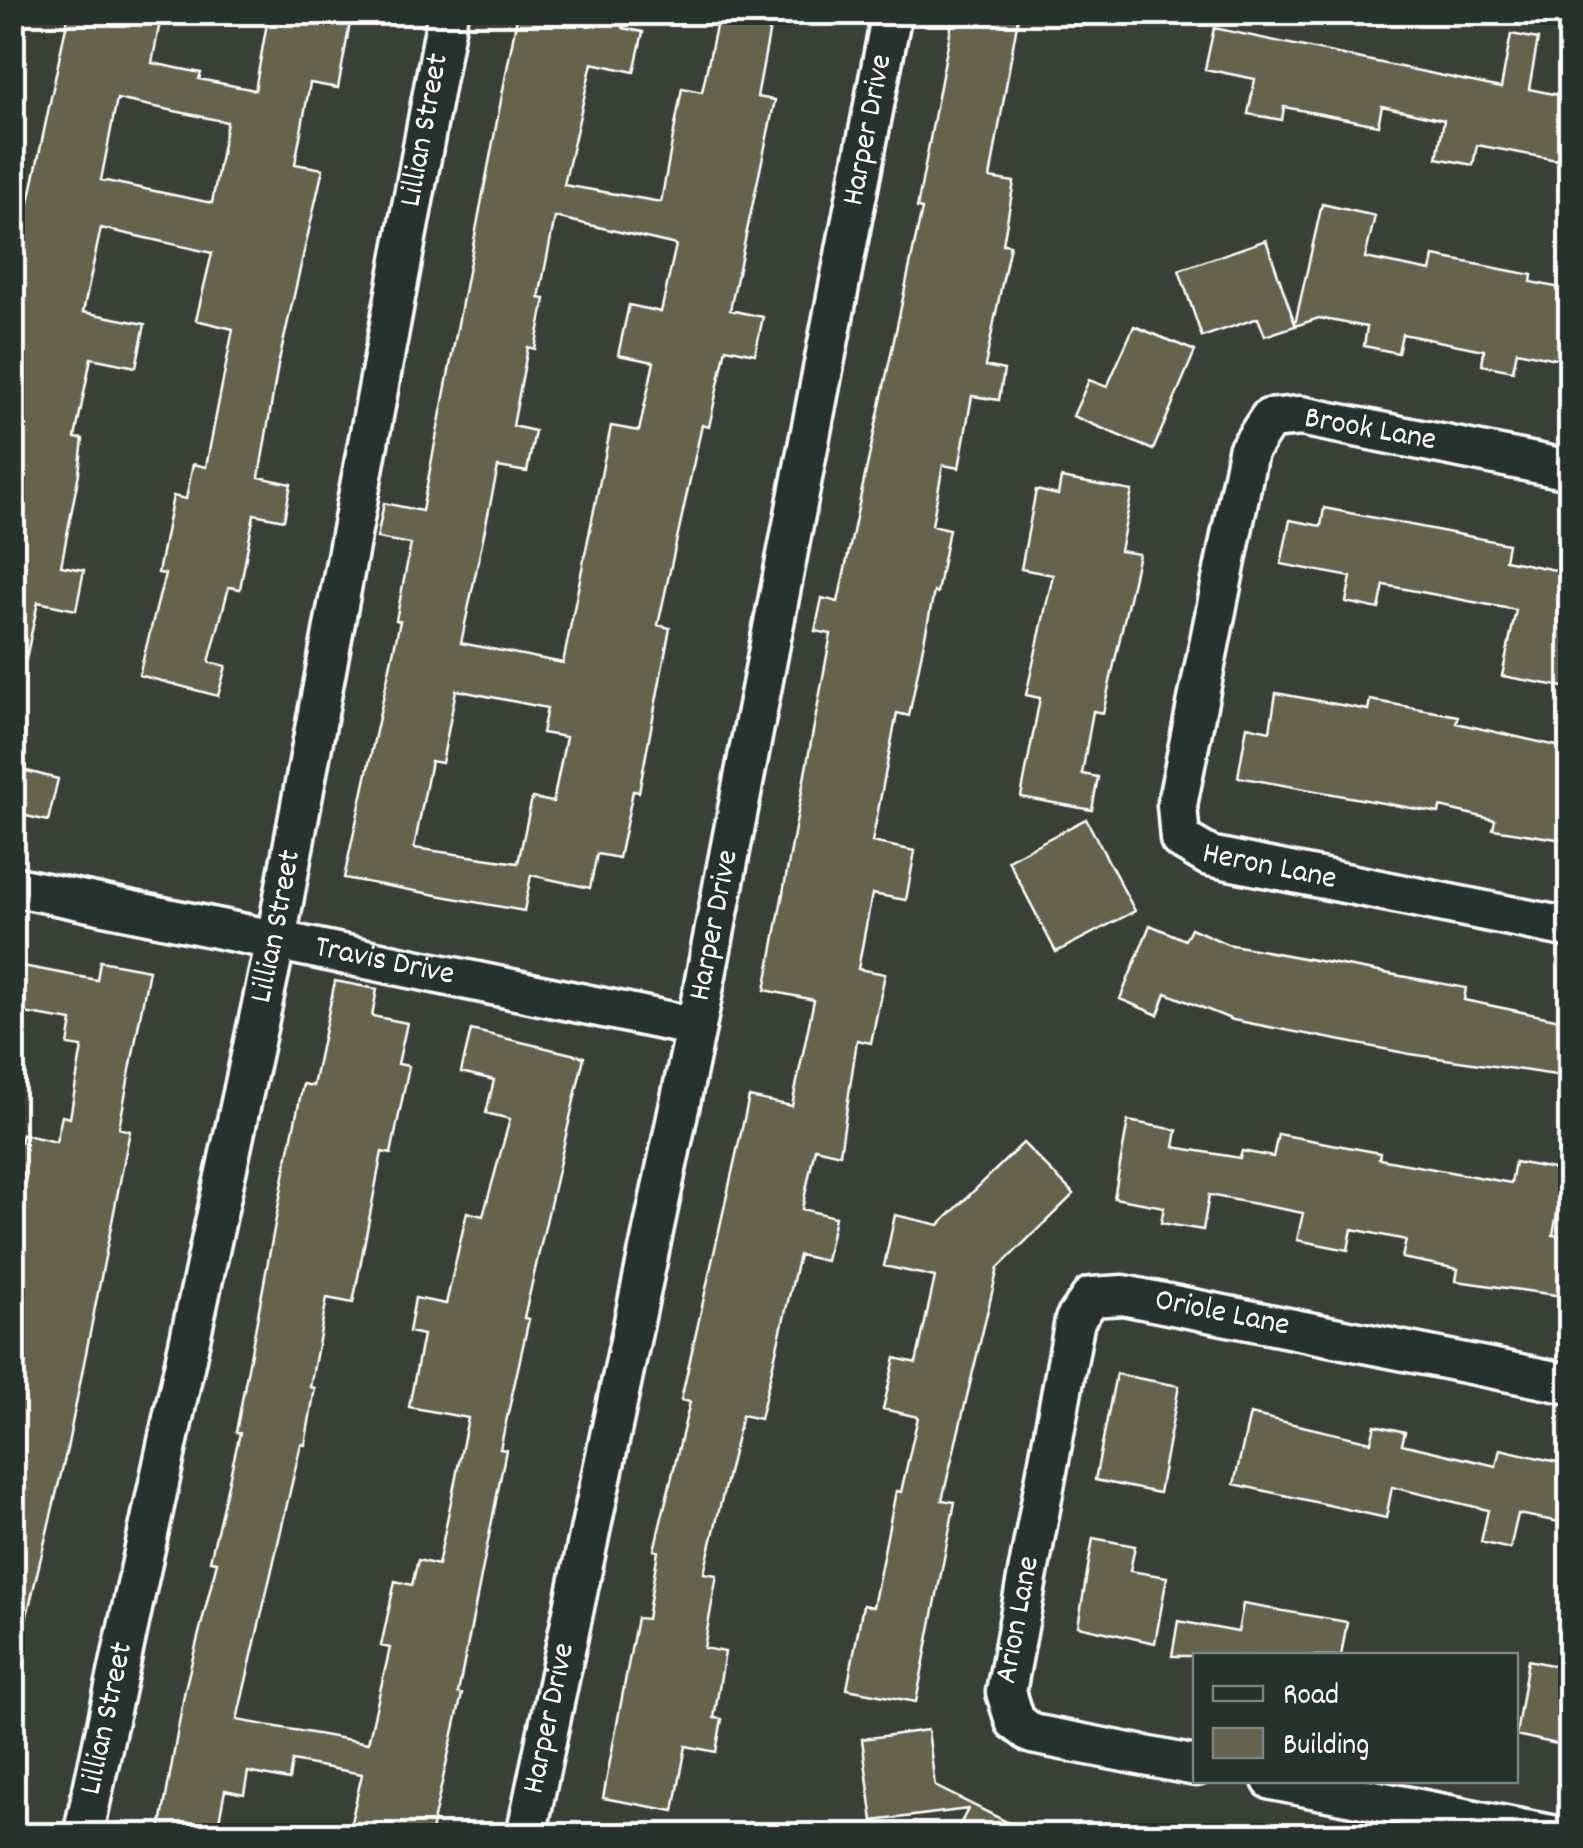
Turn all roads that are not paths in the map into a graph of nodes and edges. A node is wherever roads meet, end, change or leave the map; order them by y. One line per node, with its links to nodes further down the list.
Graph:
1 (448, 12): 7 (street, Lillian Street)
2 (892, 12): 8 (street, Harper Drive)
3 (1570, 470): 4 (street, Brook Lane)
4 (1212, 630): 6 (street, Heron Lane)
5 (12, 886): 7 (street, Travis Drive)
6 (1570, 928)
7 (276, 940): 8 (street, Travis Drive); 13 (street, Lillian Street)
8 (696, 1027): 14 (street, Harper Drive)
9 (1570, 1384): 10 (street, Oriole Lane)
10 (1040, 1512): 11 (street, Arion Lane)
11 (1193, 1765)
12 (1287, 1783): 15 (street)
13 (83, 1836)
14 (526, 1836)
15 (1556, 1836)

